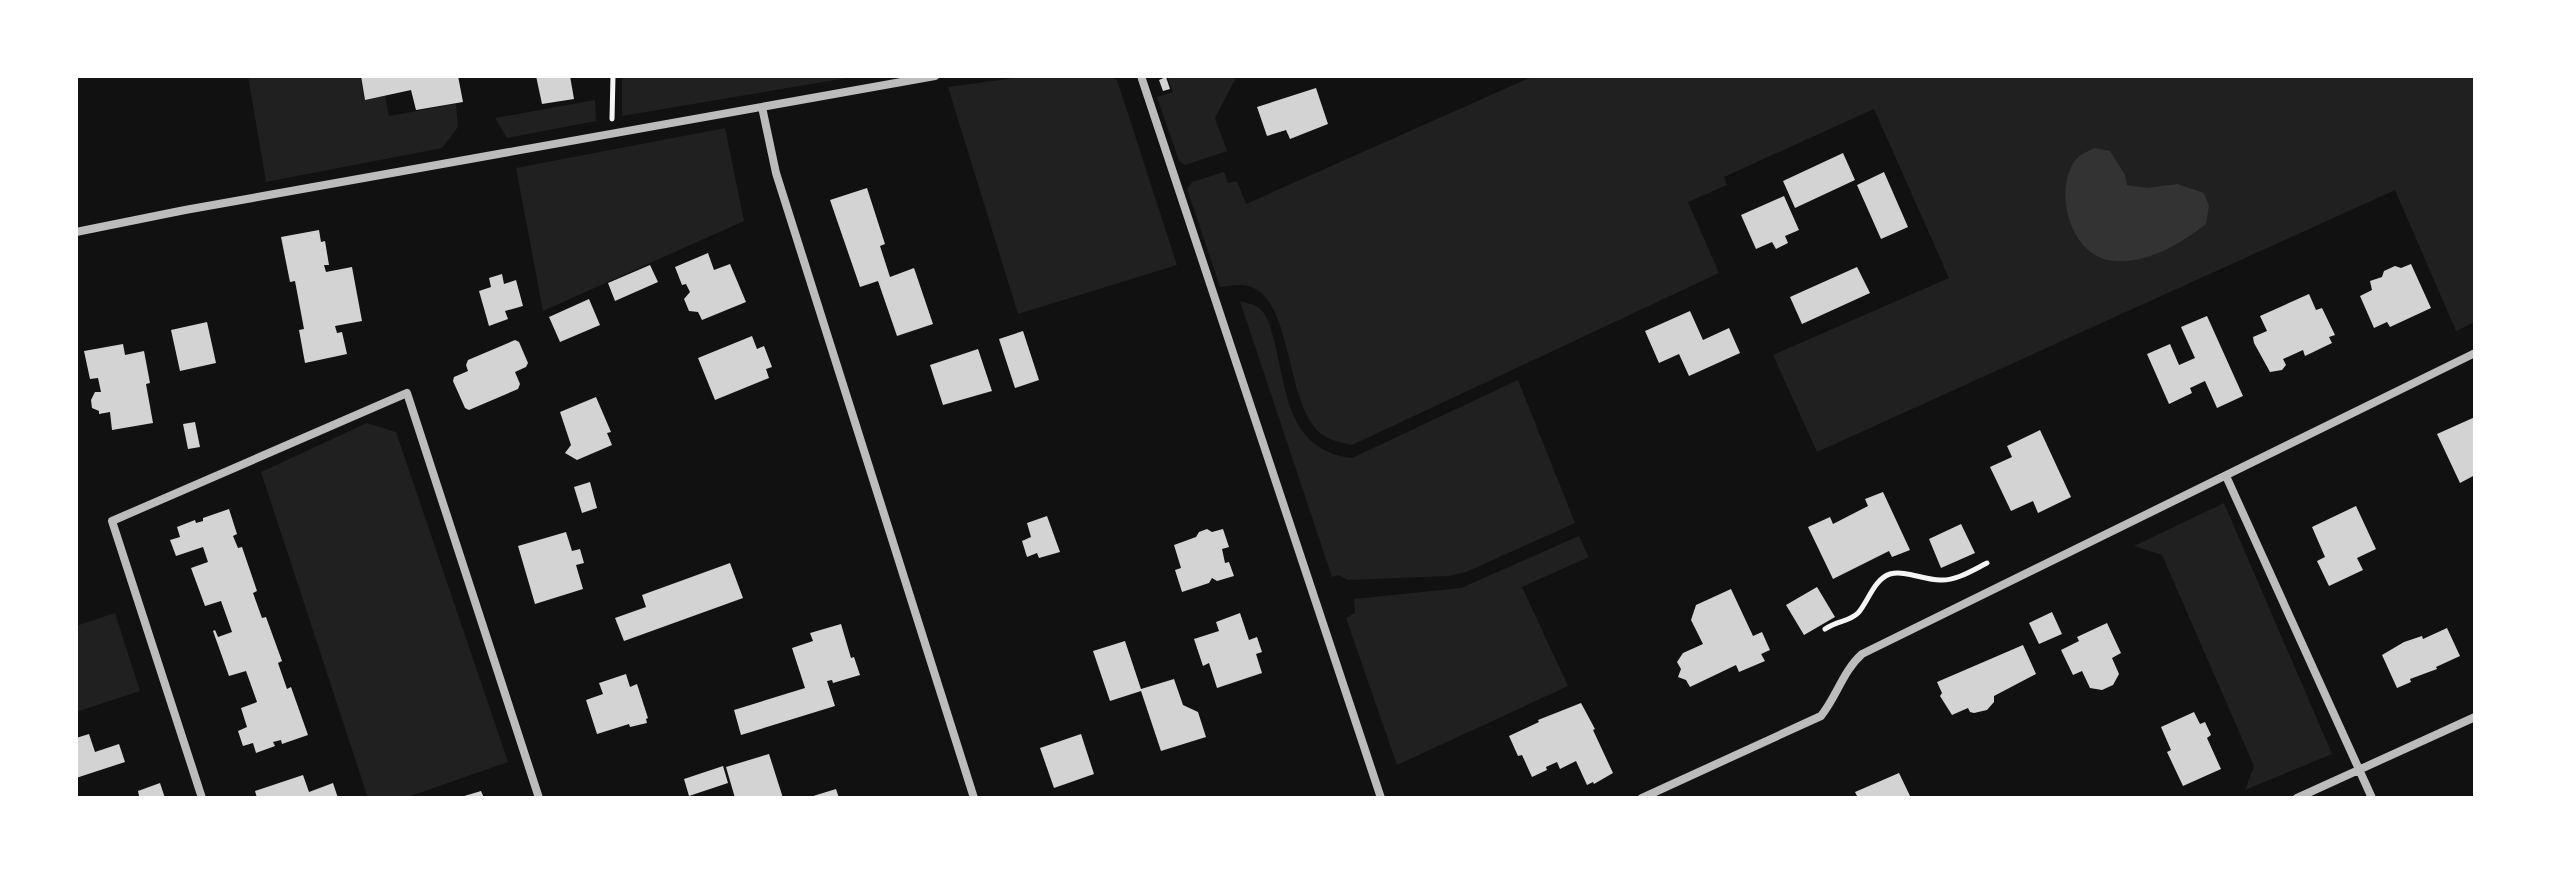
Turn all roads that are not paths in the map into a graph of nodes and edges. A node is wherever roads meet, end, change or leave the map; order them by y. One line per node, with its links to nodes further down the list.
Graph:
1 (935, 76): 3 (street)
2 (1141, 76): 12 (street)
3 (762, 107): 4 (street); 11 (street)
4 (76, 232)
5 (2475, 353): 6 (street)
6 (2226, 476): 8 (street); 13 (street)
7 (2475, 717): 8 (street)
8 (2360, 769): 14 (street); 15 (street)
9 (202, 798): 10 (street)
10 (539, 798)
11 (974, 798)
12 (1381, 798)
13 (1642, 798)
14 (2297, 798)
15 (2372, 798)

